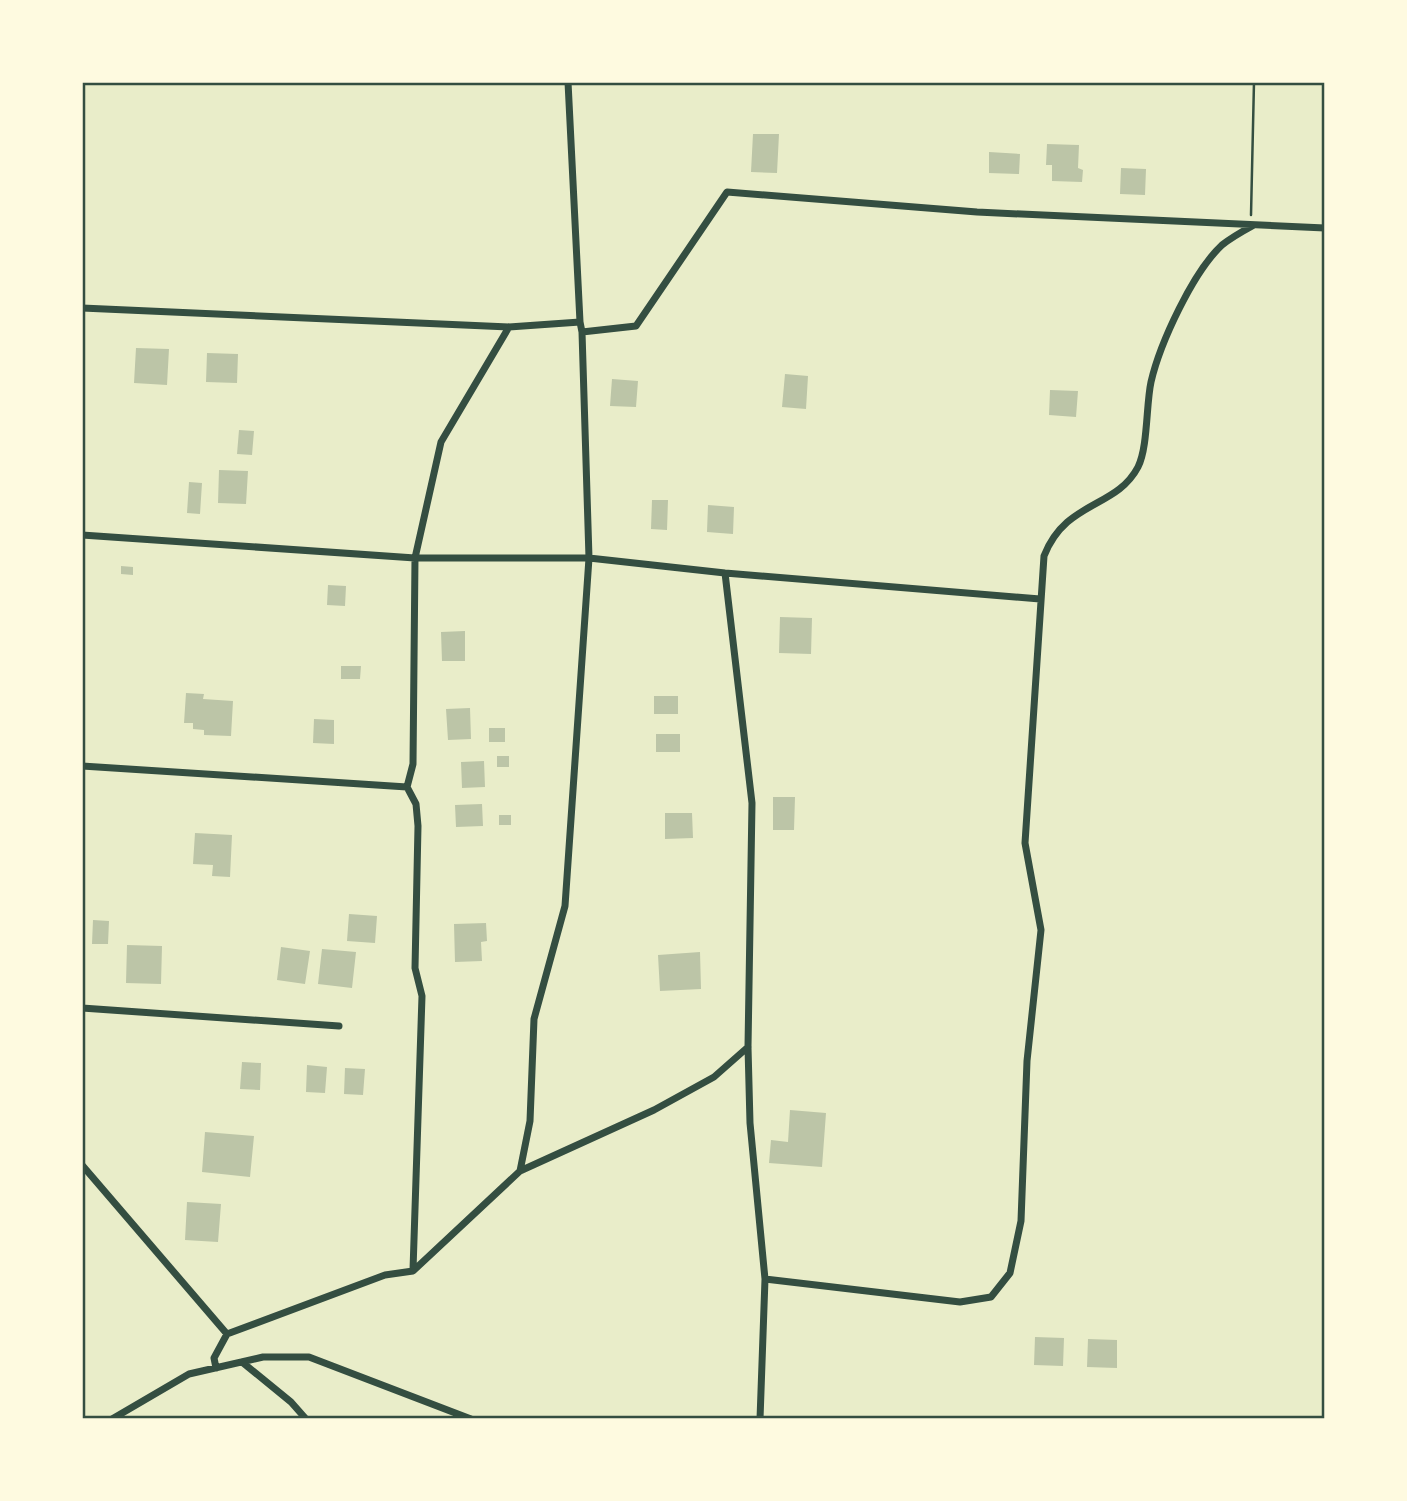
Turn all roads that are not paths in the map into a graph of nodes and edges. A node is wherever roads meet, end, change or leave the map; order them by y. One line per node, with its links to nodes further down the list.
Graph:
1 (568, 82): 5 (street)
2 (1252, 225): 3 (street); 7 (street); 12 (street)
3 (1325, 228)
4 (82, 308): 6 (street)
5 (580, 322): 6 (street); 7 (street)
6 (509, 327): 9 (street)
7 (582, 332): 10 (street)
8 (82, 535): 9 (street)
9 (415, 558): 10 (street); 14 (street)
10 (589, 558): 11 (street); 19 (street)
11 (725, 573): 12 (street); 17 (street)
12 (1040, 599): 21 (street)
13 (82, 766): 14 (street)
14 (407, 787): 20 (street)
15 (82, 1008): 16 (street)
16 (340, 1026)
17 (748, 1047): 19 (street); 21 (street)
18 (82, 1165): 22 (street)
19 (520, 1171): 20 (street)
20 (413, 1271): 22 (street)
21 (765, 1279): 28 (street)
22 (227, 1334): 24 (street)
23 (242, 1362): 24 (street); 26 (street); 27 (street)
24 (216, 1368): 25 (street)
25 (112, 1419)
26 (306, 1419)
27 (471, 1419)
28 (760, 1419)

